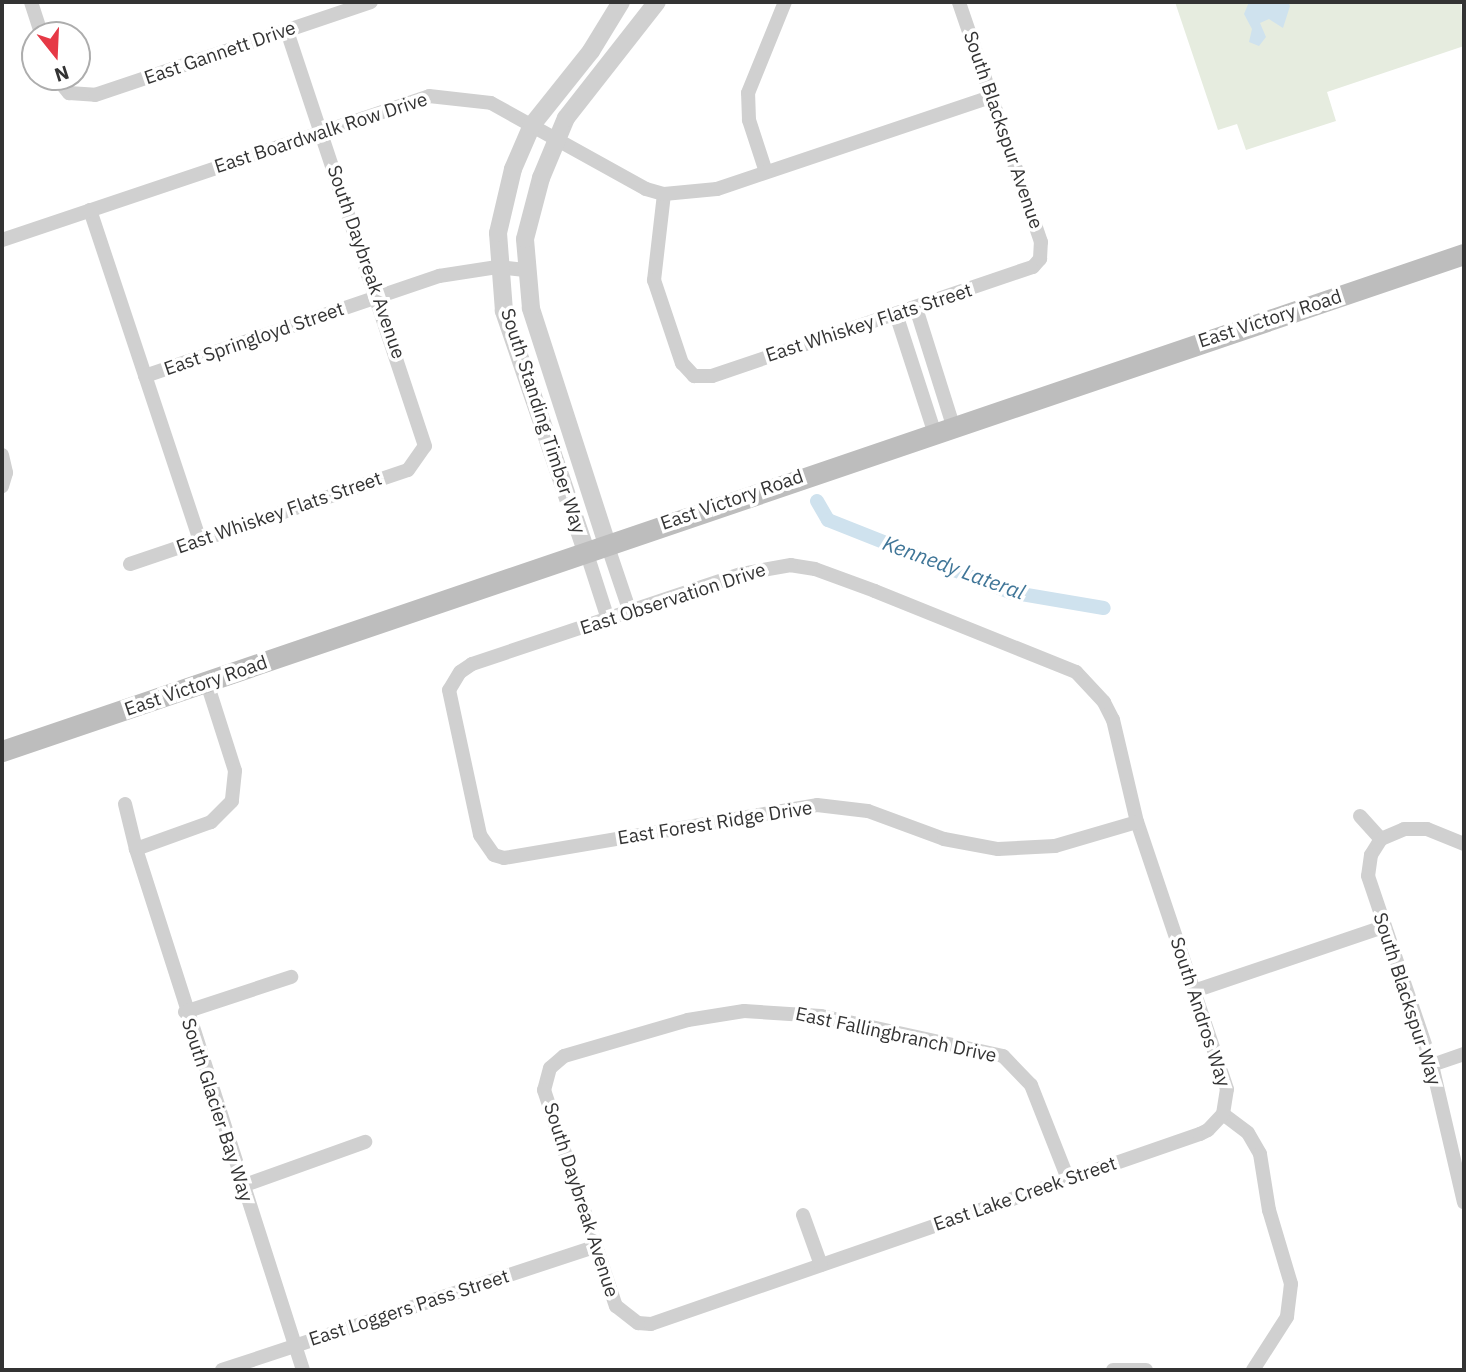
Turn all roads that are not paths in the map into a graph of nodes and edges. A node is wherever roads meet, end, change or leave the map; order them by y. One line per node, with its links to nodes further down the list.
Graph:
1 (31, 2): 7 (street)
2 (371, 2): 8 (street, East Gannett Drive)
3 (621, 2): 11 (street, South Standing Timber Way)
4 (657, 2): 13 (street, South Standing Timber Way)
5 (785, 2): 14 (street)
6 (959, 2): 10 (street, South Blackspur Avenue)
7 (37, 21)
8 (287, 30): 9 (street, East Gannett Drive); 12 (street, South Daybreak Avenue)
9 (67, 91)
10 (991, 97): 14 (street); 19 (street, South Blackspur Avenue)
11 (532, 125): 12 (street, East Boardwalk Row Drive); 13 (street, East Boardwalk Row Drive); 20 (street, South Standing Timber Way)
12 (322, 132): 16 (street, East Boardwalk Row Drive); 22 (street, South Daybreak Avenue)
13 (557, 139): 15 (street, East Boardwalk Row Drive); 21 (street, South Standing Timber Way)
14 (765, 172): 15 (street)
15 (664, 194): 24 (street, East Whiskey Flats Street)
16 (90, 210): 17 (street, East Boardwalk Row Drive); 25 (street)
17 (2, 240)
18 (1464, 254): 26 (main road, East Victory Road)
19 (1040, 259): 23 (street, East Whiskey Flats Street)
20 (497, 267): 21 (street, East Springloyd Street); 22 (street, East Springloyd Street); 32 (street, South Standing Timber Way)
21 (525, 270): 31 (street, South Standing Timber Way)
22 (378, 297): 25 (street, East Springloyd Street); 28 (street, South Daybreak Avenue)
23 (916, 308): 24 (street, East Whiskey Flats Street); 26 (street)
24 (896, 314): 26 (street)
25 (145, 376): 30 (street)
26 (944, 428): 31 (main road, East Victory Road)
27 (2, 455): 29 (street)
28 (422, 455): 30 (street, East Whiskey Flats Street)
29 (2, 485)
30 (200, 540): 33 (street, East Whiskey Flats Street)
31 (607, 544): 32 (main road, East Victory Road); 34 (street, South Standing Timber Way)
32 (586, 551): 35 (street, South Standing Timber Way); 37 (main road, East Victory Road)
33 (130, 564)
34 (630, 612): 35 (street, East Observation Drive); 36 (street, East Observation Drive)
35 (608, 619): 45 (street, East Observation Drive)
36 (1087, 682): 41 (street, South Andros Way)
37 (207, 683): 38 (main road, East Victory Road); 44 (street)
38 (2, 751)
39 (125, 804): 44 (street, South Glacier Bay Way)
40 (1360, 816): 42 (street)
41 (1137, 822): 45 (street, East Forest Ridge Drive); 48 (street, South Andros Way)
42 (1381, 839): 43 (street); 46 (street, South Blackspur Way)
43 (1464, 844)
44 (136, 849): 49 (street, South Glacier Bay Way)
45 (494, 855)
46 (1383, 927): 48 (street); 51 (street, South Blackspur Way)
47 (291, 977): 49 (street)
48 (1194, 991): 53 (street, South Andros Way)
49 (185, 1012): 56 (street, South Glacier Bay Way)
50 (1464, 1054): 51 (street)
51 (1432, 1065): 57 (street, South Blackspur Way)
52 (546, 1075): 55 (street, East Fallingbranch Drive); 59 (street, South Daybreak Avenue)
53 (1223, 1114): 55 (street, East Lake Creek Street); 67 (street, South Andros Way)
54 (365, 1142): 56 (street)
55 (1068, 1179): 60 (street, East Lake Creek Street)
56 (242, 1186): 62 (street, South Glacier Bay Way)
57 (1464, 1202)
58 (803, 1215): 60 (street)
59 (596, 1246): 61 (street, South Daybreak Avenue); 62 (street, East Loggers Pass Street)
60 (821, 1265): 61 (street, East Lake Creek Street)
61 (629, 1320)
62 (295, 1346): 63 (street, East Loggers Pass Street); 64 (street, South Glacier Bay Way)
63 (222, 1370)
64 (303, 1370)
65 (1120, 1370): 66 (street)
66 (1146, 1370)
67 (1254, 1370)

